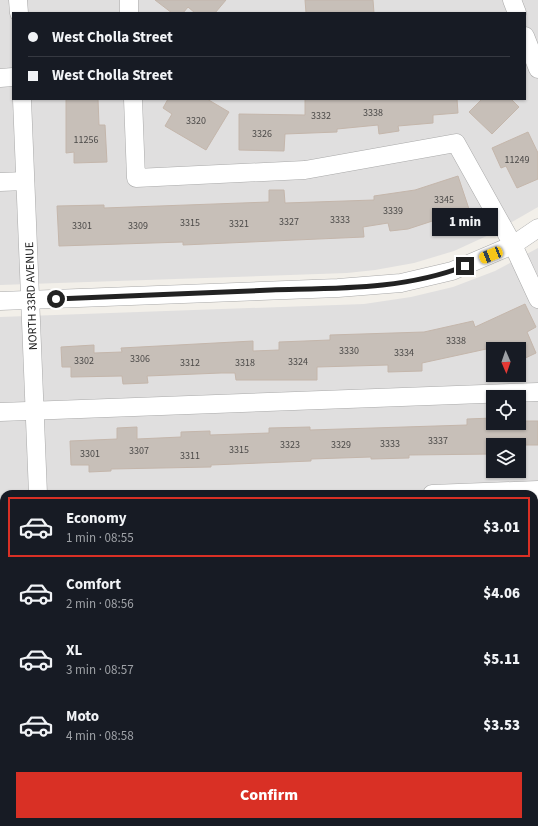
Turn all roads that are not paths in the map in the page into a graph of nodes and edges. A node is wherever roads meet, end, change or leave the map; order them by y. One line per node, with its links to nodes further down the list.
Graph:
1 (18, 0): 4 (street)
2 (129, 0): 5 (street)
3 (512, 0): 6 (street)
4 (18, 12)
5 (129, 12)
6 (516, 12)
7 (526, 39): 8 (street)
8 (538, 69)
9 (12, 77): 10 (street)
10 (0, 78)
11 (22, 100): 13 (street, NORTH 33RD AVENUE)
12 (133, 100): 16 (street)
13 (25, 181): 14 (street); 18 (street, NORTH 33RD AVENUE)
14 (0, 182)
15 (538, 228): 16 (street)
16 (513, 245): 17 (street); 18 (street)
17 (538, 299)
18 (31, 300): 19 (street); 22 (street, NORTH 33RD AVENUE)
19 (0, 301)
20 (538, 392): 22 (street)
21 (0, 412): 22 (street)
22 (35, 412): 23 (street, NORTH 33RD AVENUE)
23 (38, 490)

